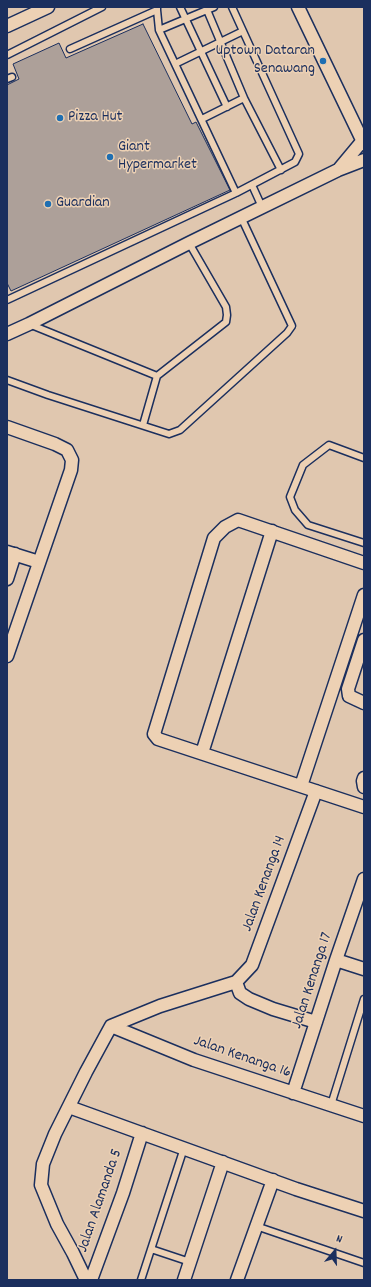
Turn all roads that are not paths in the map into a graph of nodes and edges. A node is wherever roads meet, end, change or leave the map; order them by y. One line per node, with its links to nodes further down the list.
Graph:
1 (48, 7): 10 (street)
2 (102, 7): 16 (lane)
3 (180, 7): 9 (lane)
4 (214, 7): 8 (lane)
5 (232, 7): 12 (lane)
6 (298, 7): 21 (street)
7 (157, 8): 11 (lane); 14 (lane)
8 (207, 10): 9 (lane); 13 (lane)
9 (186, 18): 11 (lane); 15 (lane)
10 (7, 26)
11 (159, 30): 17 (lane)
12 (243, 31): 13 (lane); 23 (lane)
13 (220, 42): 15 (lane); 18 (lane)
14 (70, 50)
15 (201, 51): 17 (lane); 19 (lane)
16 (7, 55)
17 (174, 64): 20 (lane)
18 (244, 98): 19 (lane); 23 (lane)
19 (227, 107): 20 (lane)
20 (202, 119): 26 (lane)
21 (363, 141): 24 (street)
22 (364, 160): 24 (street)
23 (281, 170): 25 (lane)
24 (338, 170): 27 (street)
25 (252, 186): 26 (lane); 27 (lane)
26 (236, 193): 30 (lane)
27 (262, 207): 28 (street)
28 (241, 217): 29 (street); 35 (lane)
29 (189, 243): 31 (street); 33 (lane)
30 (7, 300)
31 (29, 324): 32 (street); 33 (lane)
32 (7, 334)
33 (157, 376): 35 (lane)
34 (7, 380): 35 (lane)
35 (143, 425)
36 (7, 427): 41 (street)
37 (364, 458): 39 (lane)
38 (272, 531): 42 (street); 48 (street); 48 (street)
39 (364, 543)
40 (11, 553): 41 (street); 43 (street)
41 (39, 562): 46 (street)
42 (364, 563)
43 (7, 579)
44 (364, 595): 50 (street)
45 (364, 640): 47 (street)
46 (7, 656)
47 (364, 703)
48 (202, 753): 50 (street)
49 (364, 778): 51 (street)
50 (301, 786): 52 (street)
51 (364, 787)
52 (316, 791): 53 (street); 57 (street, Jalan Kenanga 14)
53 (364, 807)
54 (364, 879): 55 (street, Jalan Kenanga 17)
55 (336, 960): 56 (street); 59 (street, Jalan Kenanga 17)
56 (364, 969)
57 (236, 982): 59 (street); 60 (street)
58 (364, 999): 62 (lane)
59 (316, 1022): 61 (street, Jalan Kenanga 17)
60 (111, 1026): 61 (street, Jalan Kenanga 16); 63 (street)
61 (293, 1093): 62 (street, Jalan Kenanga 16)
62 (331, 1105): 64 (street, Jalan Kenanga 16)
63 (69, 1107): 65 (street); 74 (street)
64 (364, 1116)
65 (142, 1133): 66 (street); 75 (street, Jalan Alamanda 5)
66 (184, 1148): 67 (street); 71 (lane)
67 (223, 1162): 68 (street); 72 (street)
68 (273, 1180): 69 (street); 70 (street)
69 (364, 1211)
70 (256, 1226): 73 (lane); 78 (street)
71 (151, 1249): 72 (lane); 76 (lane)
72 (190, 1262): 77 (street)
73 (364, 1263)
74 (86, 1280)
75 (90, 1280)
76 (141, 1280)
77 (184, 1280)
78 (237, 1280)

